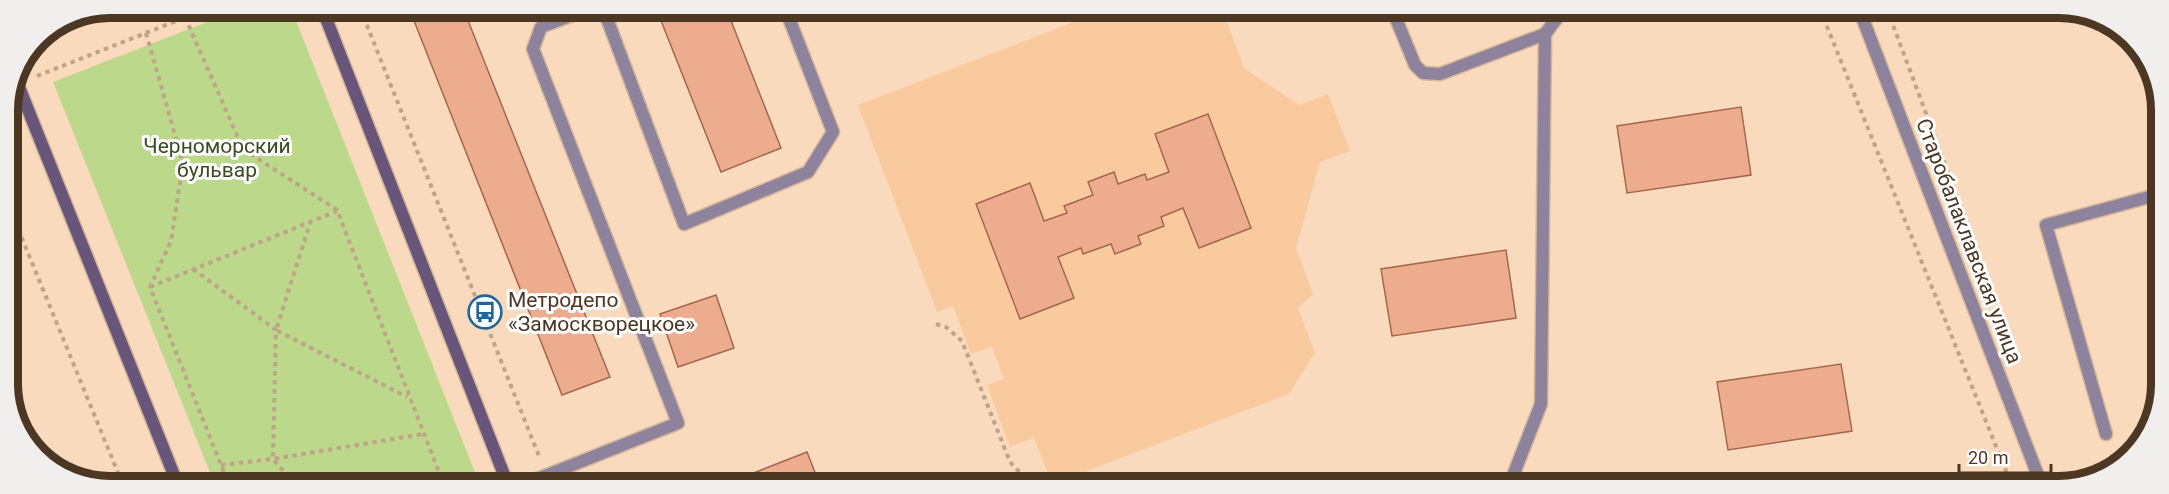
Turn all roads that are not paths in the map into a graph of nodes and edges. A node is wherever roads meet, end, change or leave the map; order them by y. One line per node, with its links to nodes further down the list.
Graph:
1 (325, 18): 13 (street)
2 (565, 18): 14 (street)
3 (607, 18): 4 (street)
4 (789, 18)
5 (1396, 18): 8 (street)
6 (1557, 18): 8 (street)
7 (1862, 18): 16 (street, Старобалаклавская улица)
8 (1545, 34): 15 (street)
9 (20, 89): 12 (street)
10 (2151, 196): 11 (street)
11 (2106, 434)
12 (174, 476)
13 (504, 476)
14 (542, 476)
15 (1513, 476)
16 (2038, 476)

